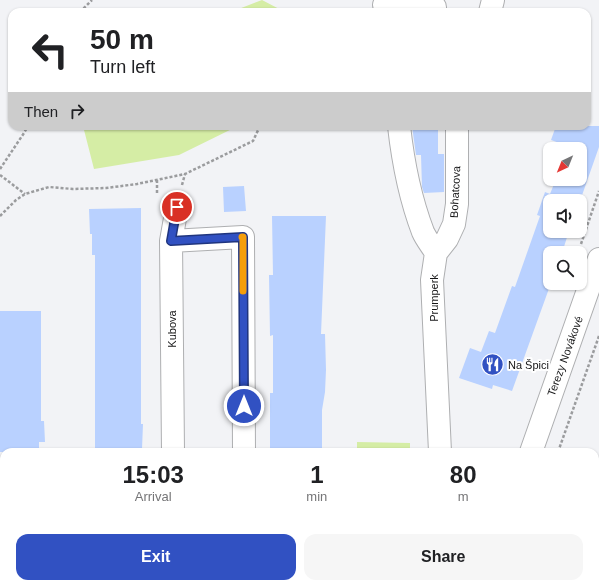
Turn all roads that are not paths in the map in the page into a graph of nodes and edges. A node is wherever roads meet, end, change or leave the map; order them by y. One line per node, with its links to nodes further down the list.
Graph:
1 (384, 6): 2 (street)
2 (436, 6)
3 (400, 130): 7 (street)
4 (457, 130): 7 (street, Bohatcova)
5 (177, 207): 6 (street, Kubova)
6 (171, 241): 9 (street, Kubova); 10 (street)
7 (436, 253): 11 (street, Prumperk)
8 (599, 259): 12 (street, Terezy Novákové)
9 (173, 448)
10 (244, 448)
11 (440, 448)
12 (532, 448)

